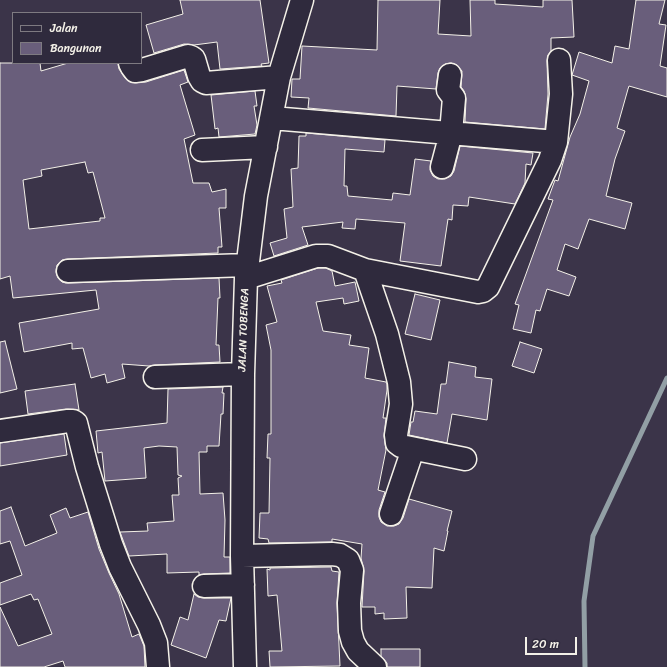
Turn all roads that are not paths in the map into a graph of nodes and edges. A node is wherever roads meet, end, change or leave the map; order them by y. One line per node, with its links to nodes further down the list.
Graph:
1 (302, 0): 5 (street, JALAN TOBENGA)
2 (559, 60): 8 (street)
3 (130, 64): 5 (street)
4 (450, 75): 7 (street)
5 (279, 77): 6 (street, JALAN TOBENGA)
6 (272, 118): 7 (street); 9 (street, JALAN TOBENGA)
7 (451, 133): 8 (street); 11 (street)
8 (556, 142): 12 (street)
9 (266, 147): 10 (street); 14 (street, JALAN TOBENGA)
10 (202, 150)
11 (442, 167)
12 (365, 270): 14 (street); 18 (street)
13 (68, 271): 14 (street)
14 (247, 272): 15 (street, JALAN TOBENGA)
15 (243, 374): 16 (street); 21 (street, JALAN TOBENGA)
16 (155, 377)
17 (0, 431): 24 (street)
18 (413, 449): 19 (street); 20 (street)
19 (465, 459)
20 (391, 514)
21 (242, 556): 23 (street, JALAN TOBENGA); 26 (street)
22 (204, 586): 23 (street)
23 (243, 586): 25 (street, JALAN TOBENGA)
24 (158, 667)
25 (245, 667)
26 (375, 667)

